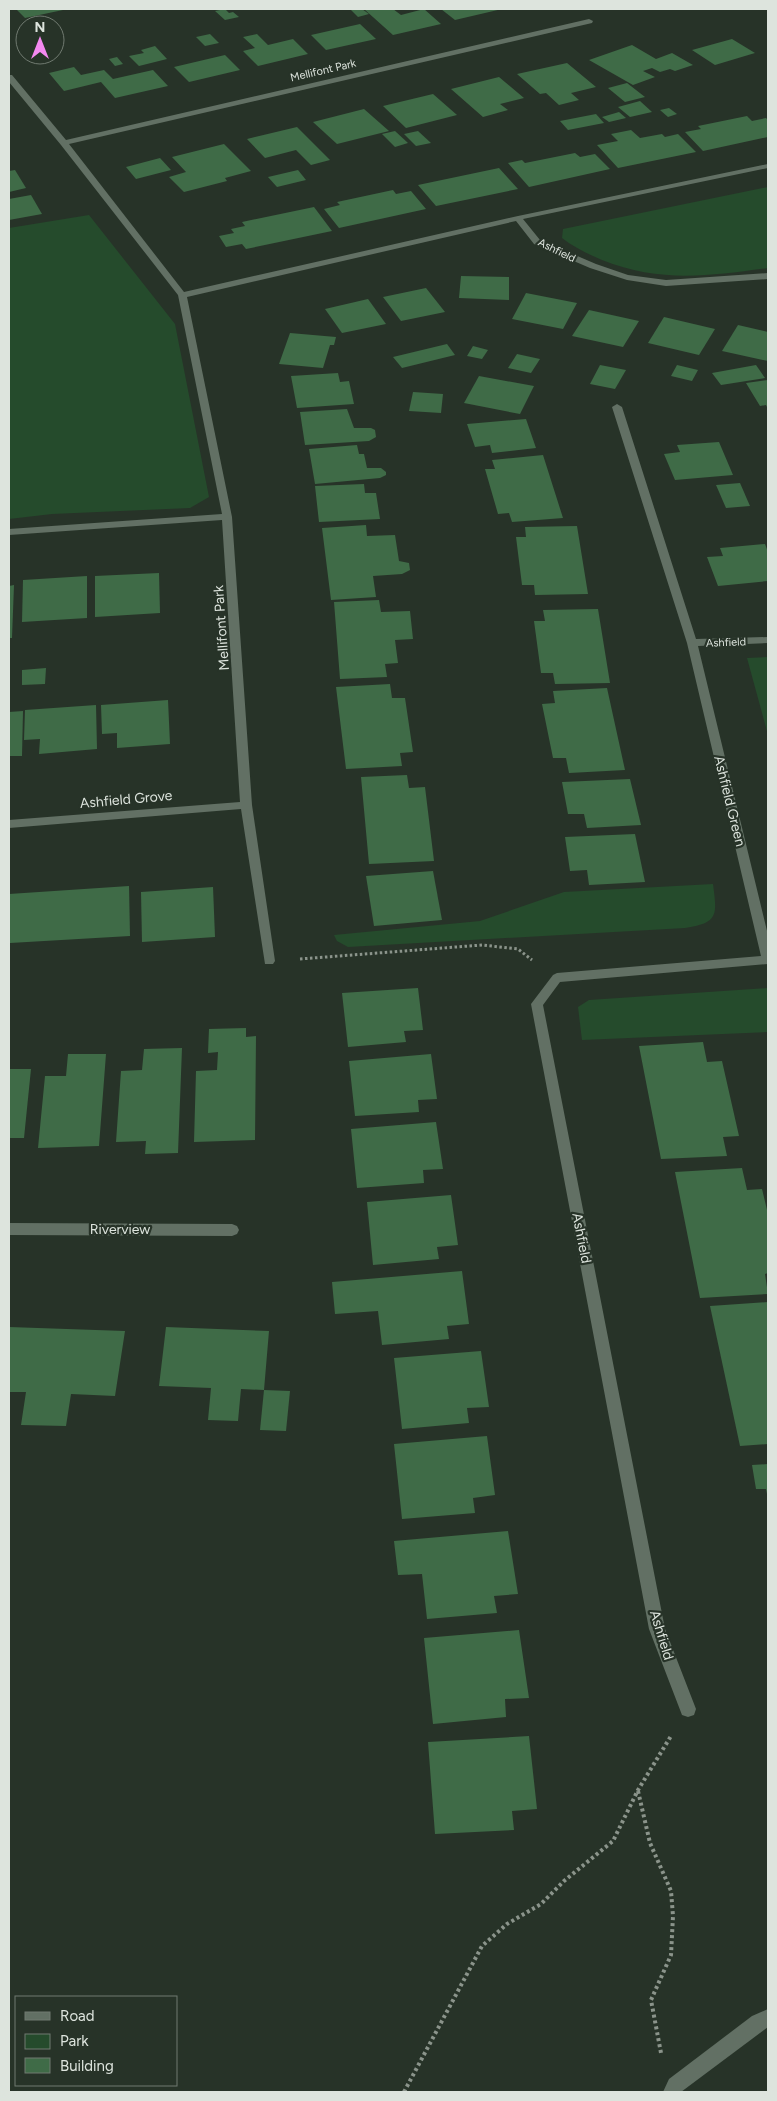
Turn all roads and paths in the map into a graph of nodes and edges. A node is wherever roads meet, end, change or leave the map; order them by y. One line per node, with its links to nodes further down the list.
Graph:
1 (589, 21): 3 (street, Mellifont Park)
2 (9, 77): 3 (street, Mellifont Park)
3 (64, 143): 7 (street, Mellifont Park)
4 (768, 166): 5 (street)
5 (518, 218): 6 (street, Ashfield); 7 (street)
6 (768, 276)
7 (182, 295): 9 (street, Mellifont Park)
8 (617, 406): 12 (street, Ashfield)
9 (227, 517): 10 (street); 13 (street, Mellifont Park)
10 (9, 532)
11 (768, 640): 12 (street, Ashfield)
12 (692, 643): 15 (street, Ashfield Green)
13 (246, 805): 14 (street, Ashfield Grove); 16 (street, Mellifont Park)
14 (9, 824)
15 (768, 959): 17 (street)
16 (269, 961): 17 (path)
17 (557, 978): 20 (street, Ashfield)
18 (9, 1229): 19 (street, Riverview)
19 (232, 1230)
20 (688, 1709): 21 (path)
21 (638, 1790): 23 (path); 24 (path)
22 (768, 2018): 23 (street)
23 (674, 2088)
24 (404, 2092)

